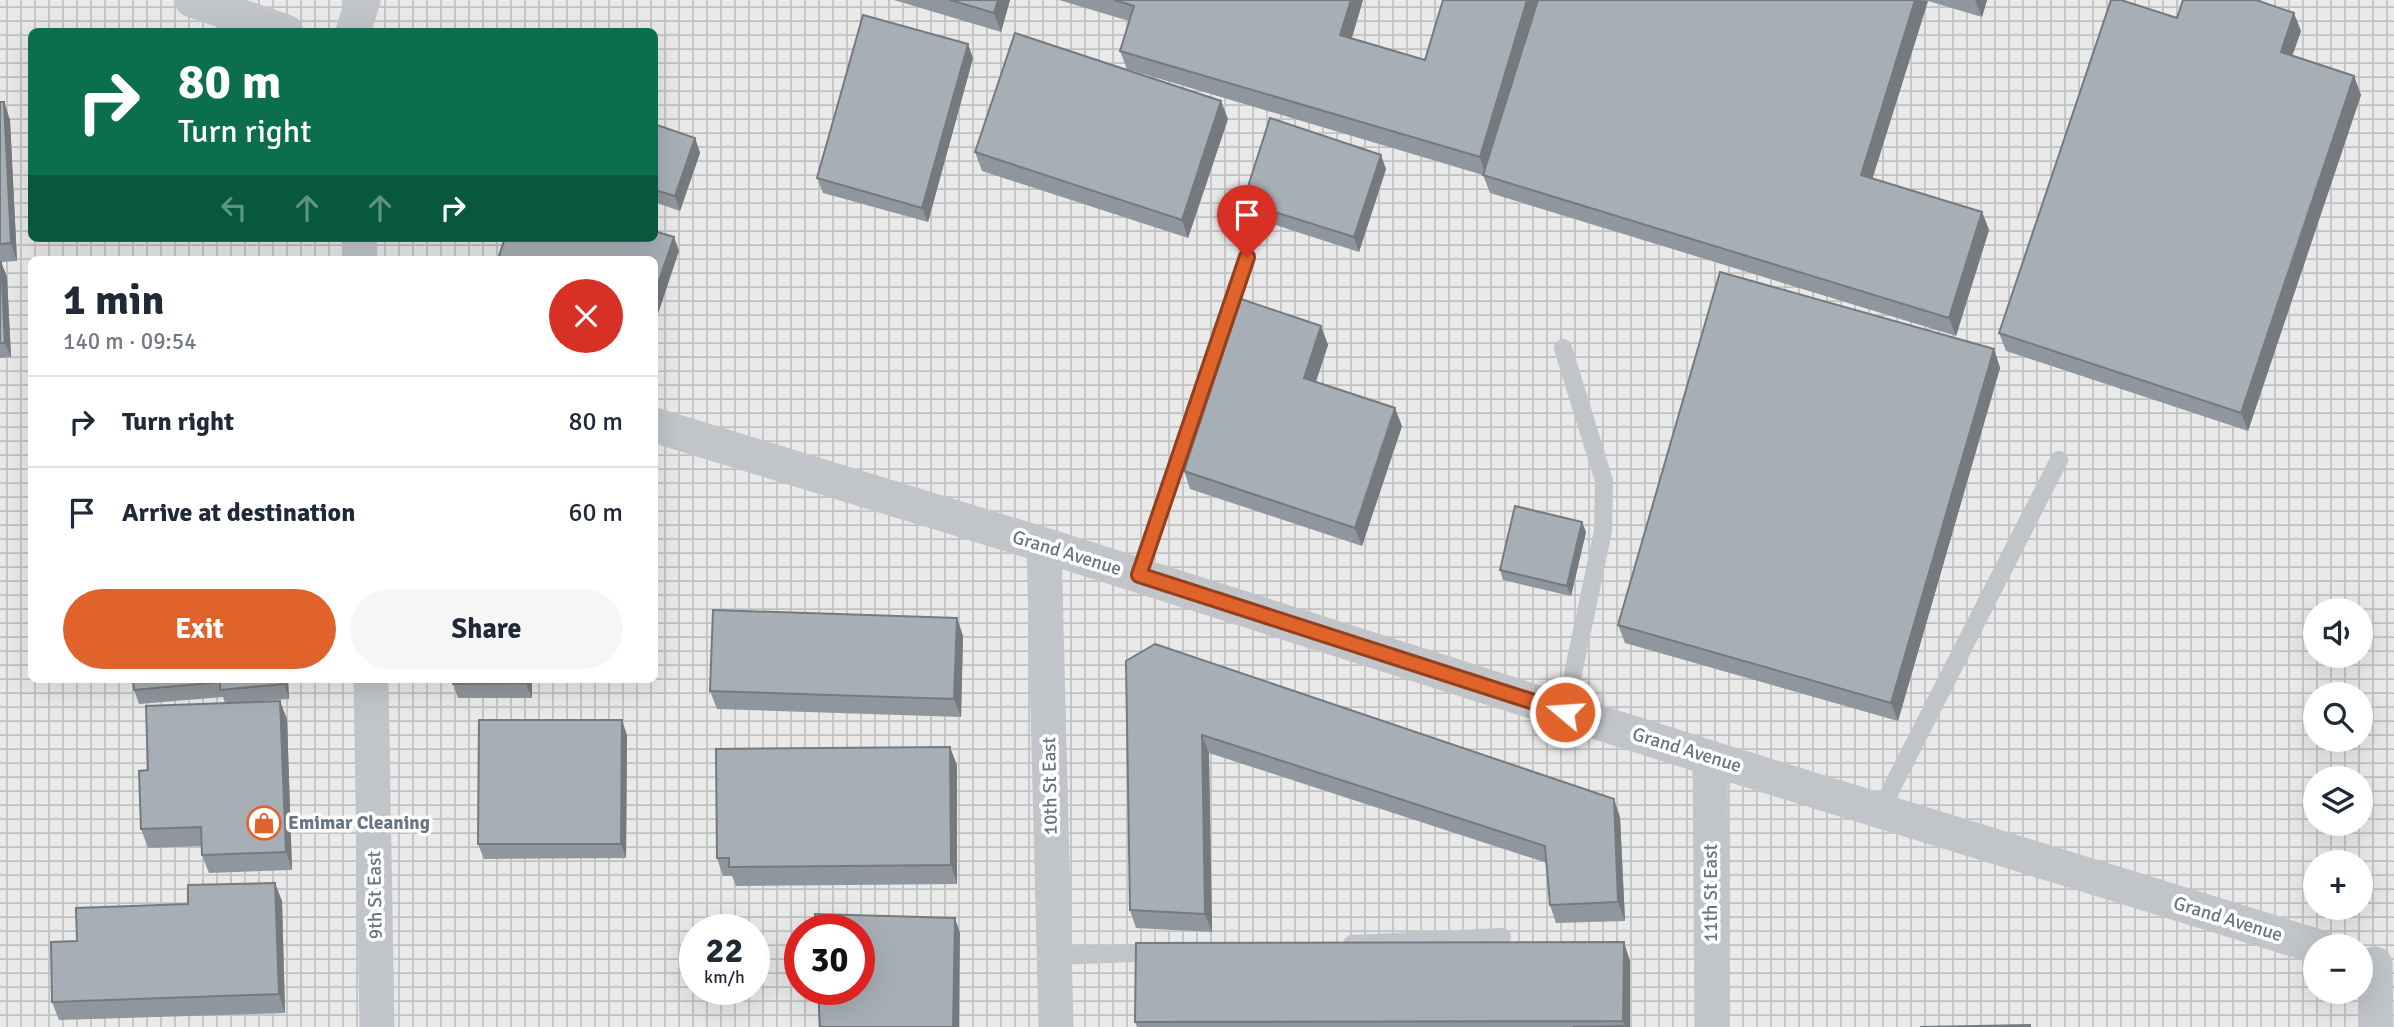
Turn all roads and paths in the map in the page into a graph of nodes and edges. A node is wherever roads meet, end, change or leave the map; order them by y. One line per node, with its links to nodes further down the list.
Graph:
1 (192, 0): 3 (street)
2 (363, 0): 4 (street)
3 (274, 28)
4 (354, 28)
5 (1247, 257): 10 (lane)
6 (1563, 348): 12 (lane)
7 (658, 426): 9 (street, Grand Avenue)
8 (2059, 460): 14 (lane)
9 (1044, 545): 10 (street, Grand Avenue); 19 (street, 10th St East)
10 (1139, 575): 12 (street, Grand Avenue)
11 (371, 683): 21 (street, 9th St East)
12 (1565, 712): 13 (street, Grand Avenue)
13 (1710, 758): 14 (street, Grand Avenue); 23 (street, 11th St East)
14 (1880, 811): 16 (street, Grand Avenue)
15 (1502, 937): 17 (lane)
16 (2303, 942)
17 (1334, 944)
18 (1180, 951): 19 (lane)
19 (1055, 956): 22 (street, 10th St East)
20 (2376, 964): 24 (street)
21 (377, 1027)
22 (1056, 1027)
23 (1712, 1027)
24 (2376, 1027)

